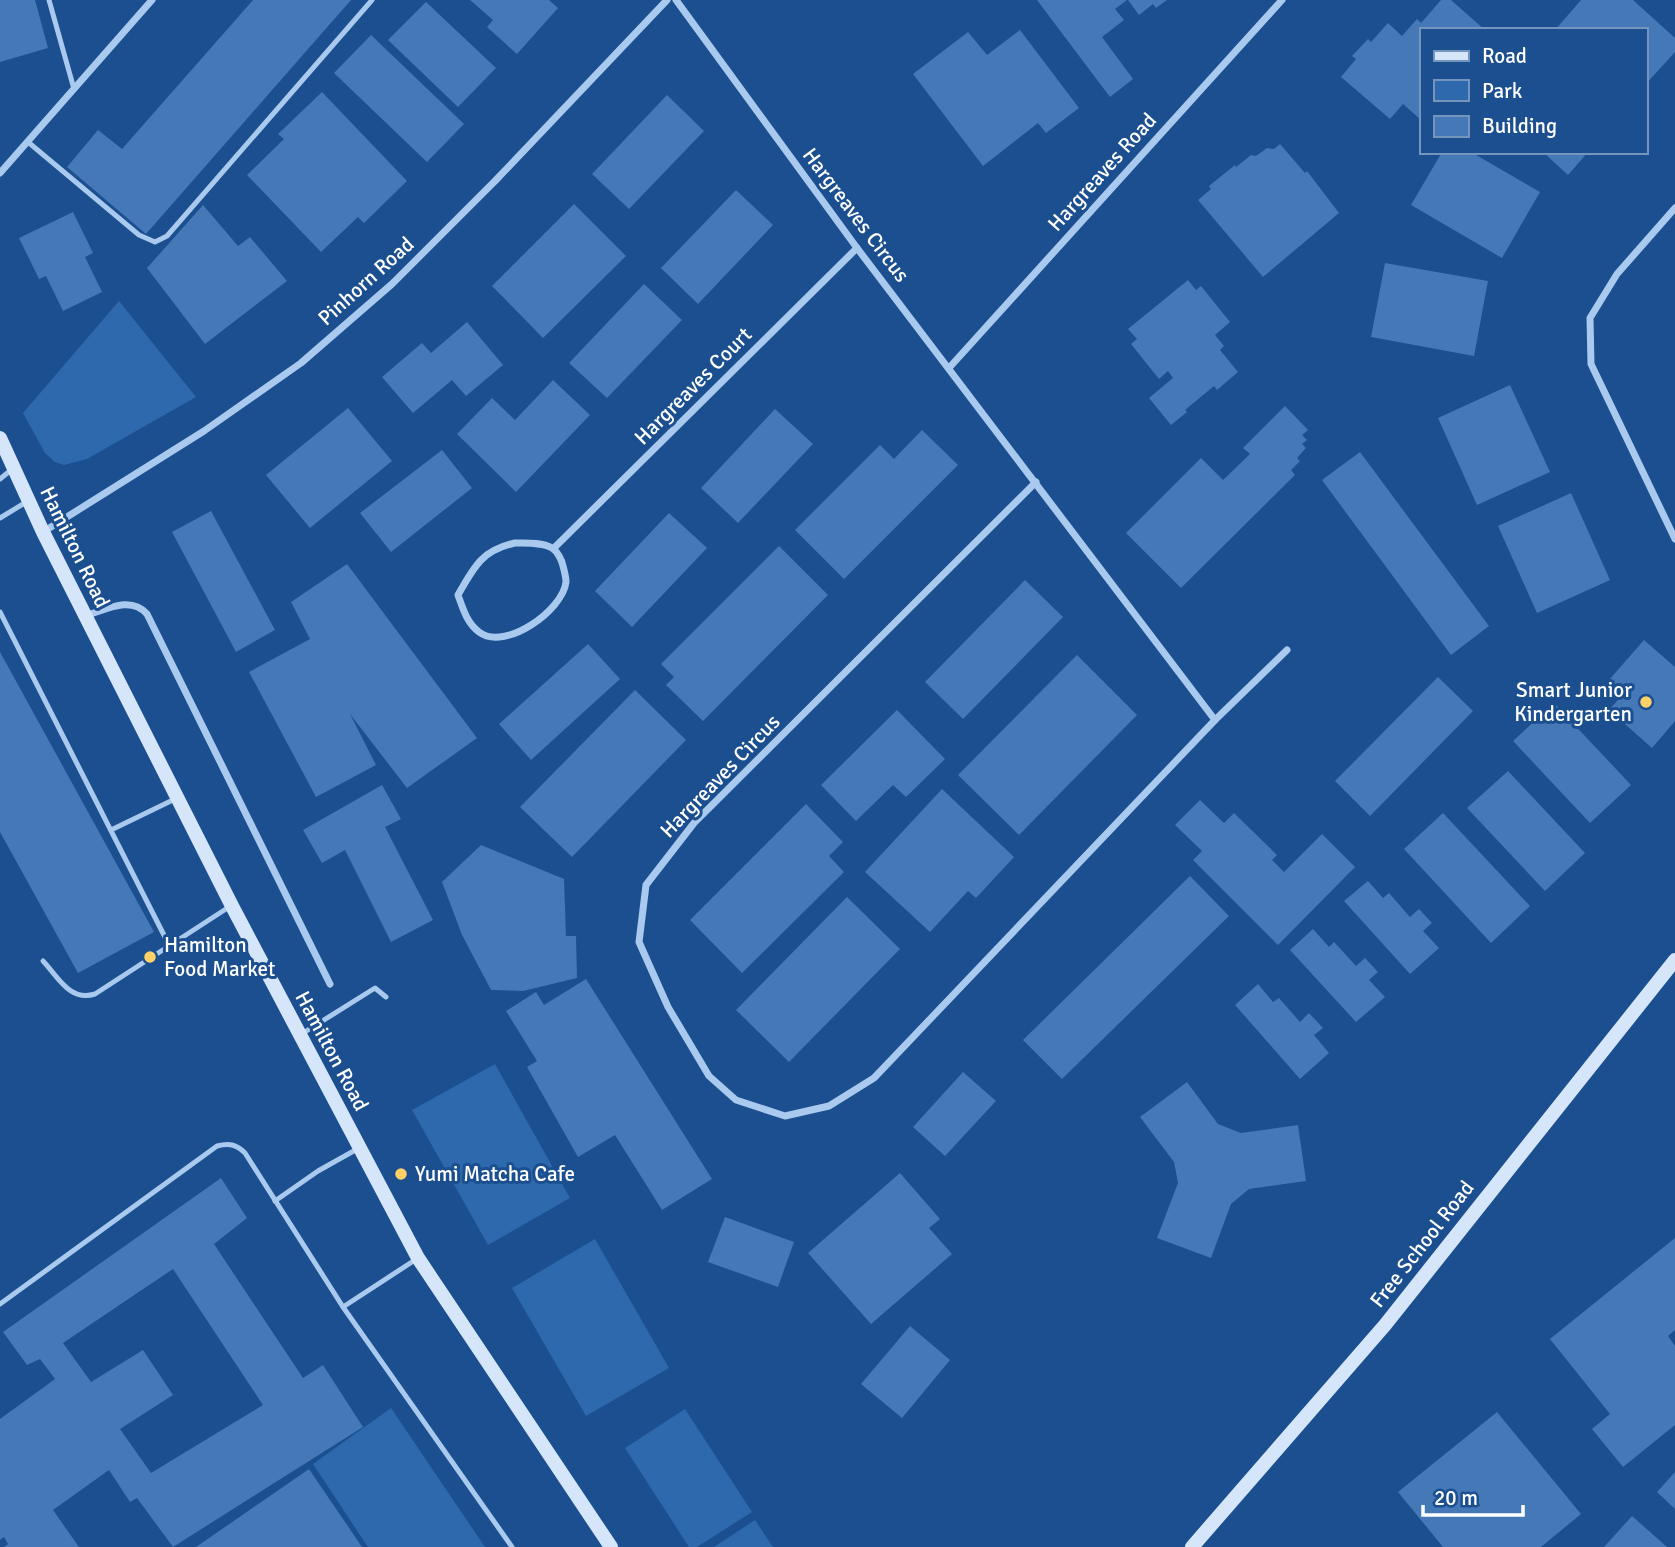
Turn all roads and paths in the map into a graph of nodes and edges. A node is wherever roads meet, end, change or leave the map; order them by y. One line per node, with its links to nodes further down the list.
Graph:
1 (49, 0): 7 (lane)
2 (152, 0): 7 (street)
3 (372, 0): 8 (lane)
4 (667, 0): 19 (street, Pinhorn Road)
5 (676, 0): 11 (street, Hargreaves Circus)
6 (1282, 0): 12 (street, Hargreaves Road)
7 (75, 89): 8 (street)
8 (28, 142): 9 (street)
9 (0, 173)
10 (1675, 208): 20 (street)
11 (857, 248): 12 (street, Hargreaves Circus); 21 (street, Hargreaves Court)
12 (948, 368): 16 (street, Hargreaves Circus)
13 (0, 438): 14 (main road, Hamilton Road)
14 (13, 468): 15 (lane); 17 (main road, Hamilton Road)
15 (0, 479)
16 (1036, 482): 25 (street, Hargreaves Circus); 25 (street, Hargreaves Circus)
17 (28, 501): 18 (lane); 19 (main road, Hamilton Road)
18 (0, 518)
19 (43, 533): 23 (main road, Hamilton Road)
20 (1675, 539)
21 (554, 548): 21 (street)
22 (0, 612): 27 (lane)
23 (85, 616): 26 (main road, Hamilton Road); 32 (street)
24 (1287, 650): 25 (street, Hargreaves Circus)
25 (1215, 720)
26 (177, 798): 27 (lane); 28 (main road, Hamilton Road)
27 (111, 830): 29 (lane)
28 (232, 906): 29 (lane); 34 (main road, Hamilton Road)
29 (169, 945): 31 (lane)
30 (1675, 960): 42 (main road, Free School Road)
31 (43, 961)
32 (330, 984)
33 (386, 997): 34 (lane)
34 (300, 1035): 35 (main road, Hamilton Road)
35 (360, 1148): 36 (lane); 37 (main road, Hamilton Road)
36 (275, 1201): 38 (lane); 39 (lane)
37 (418, 1258): 39 (lane); 41 (main road, Hamilton Road)
38 (0, 1304)
39 (343, 1307): 40 (lane)
40 (512, 1547)
41 (611, 1547)
42 (1192, 1547)

